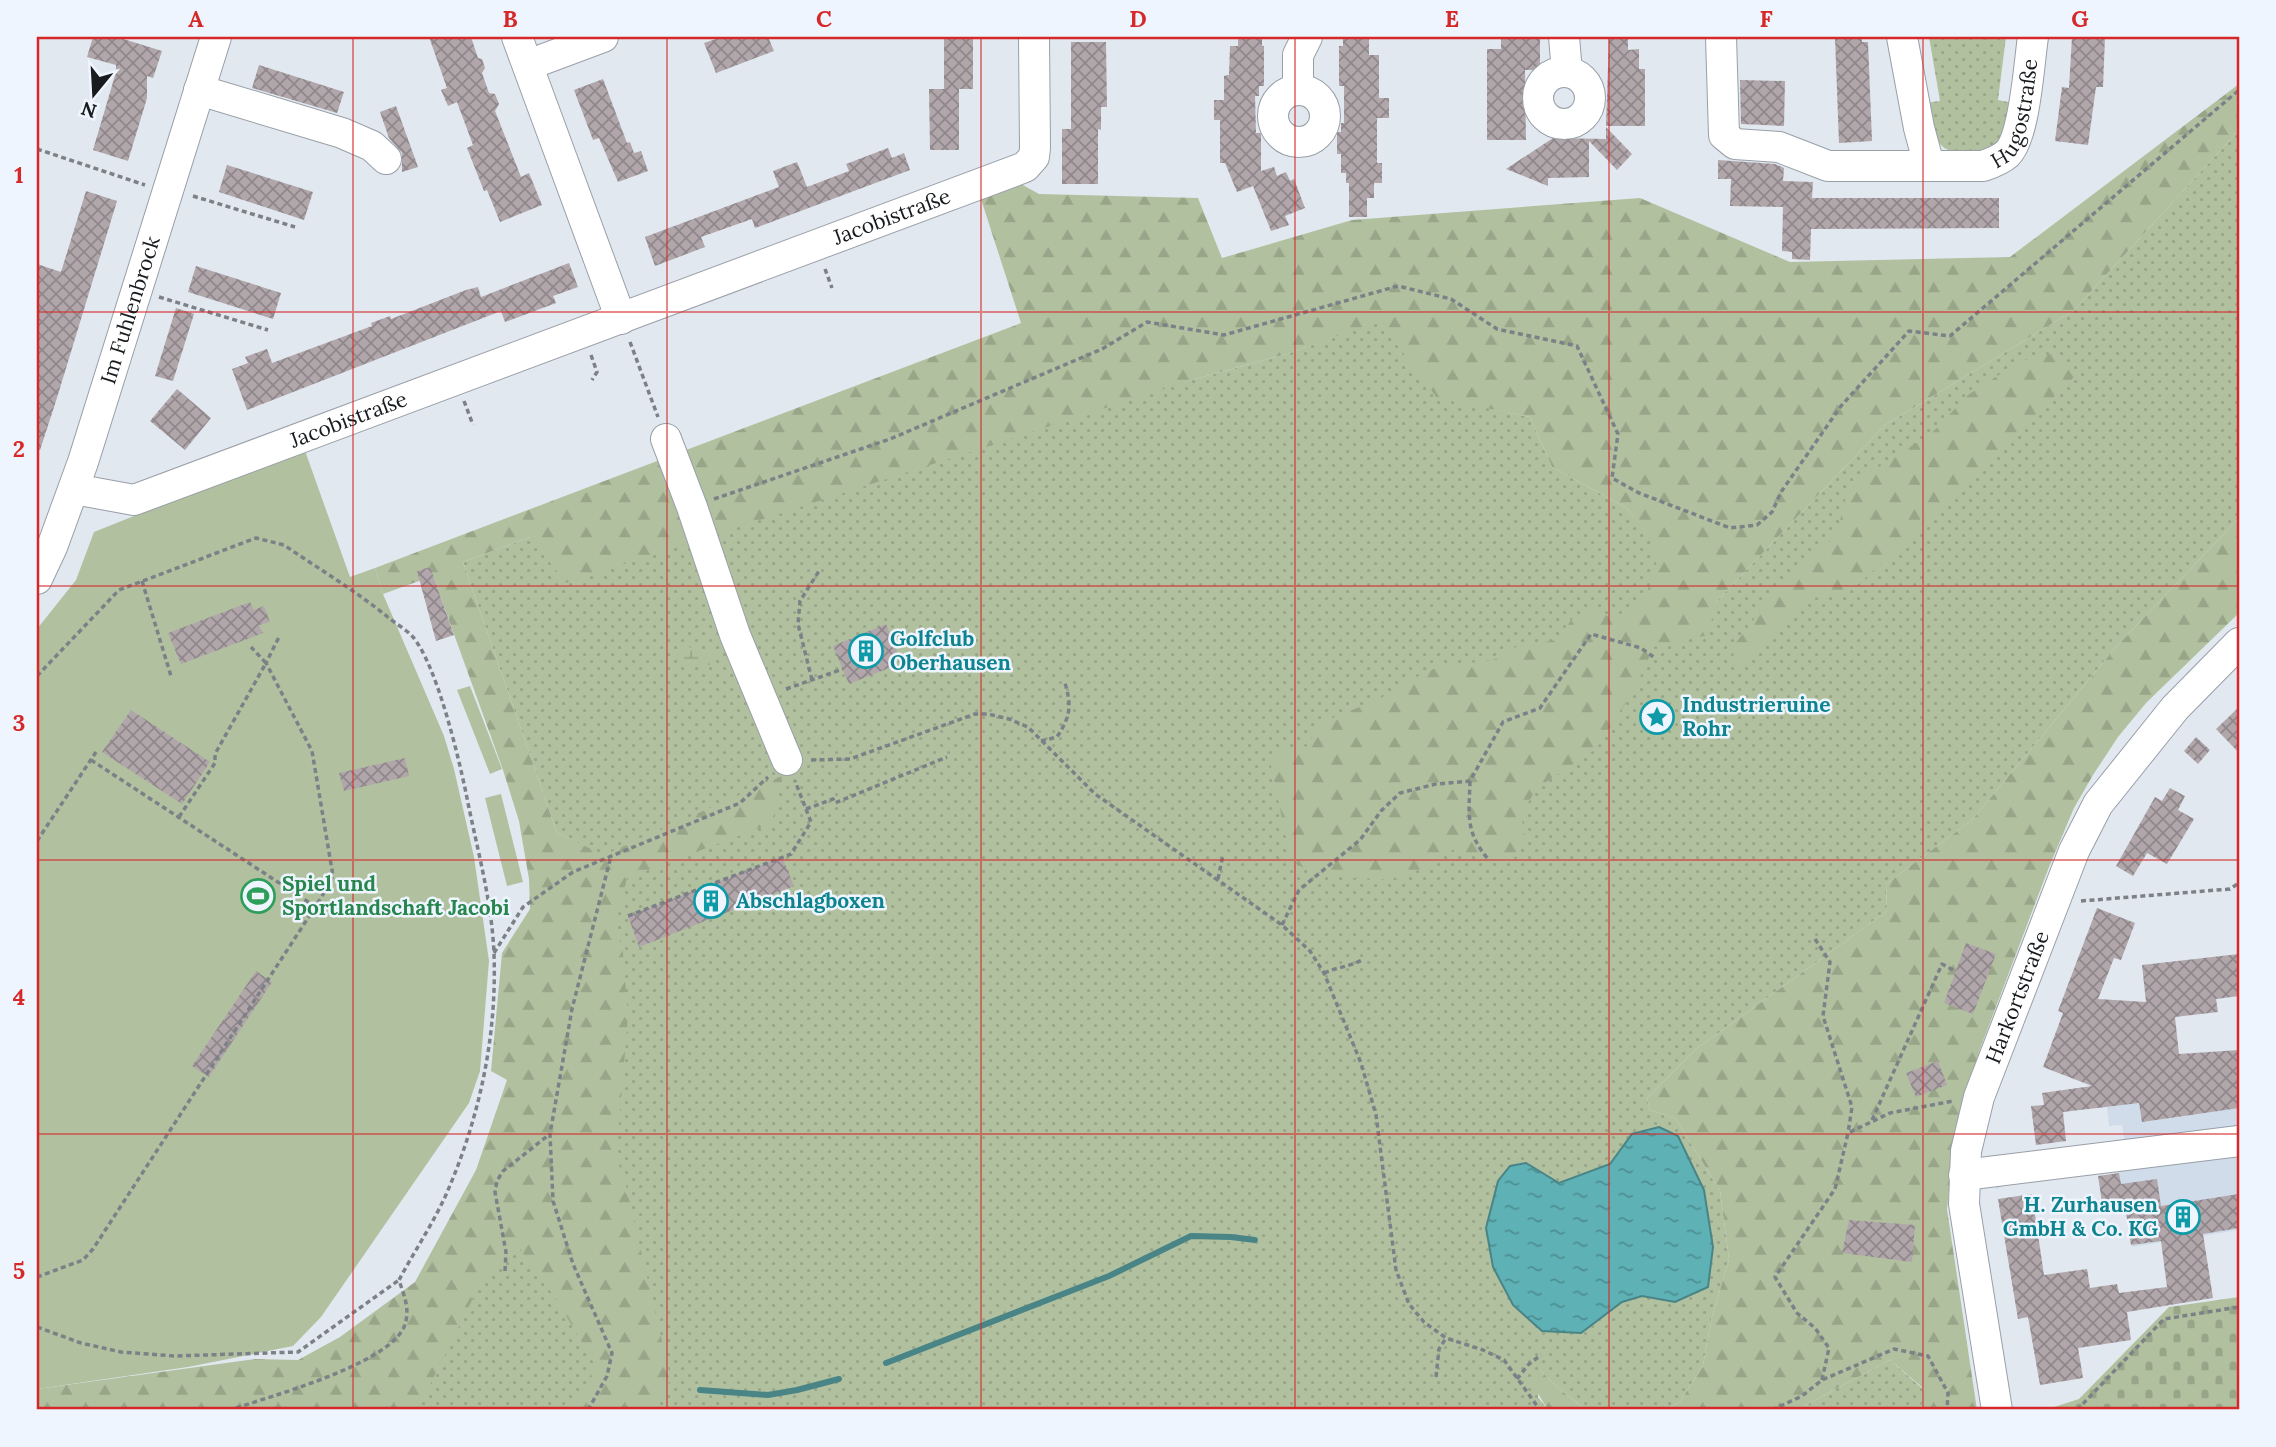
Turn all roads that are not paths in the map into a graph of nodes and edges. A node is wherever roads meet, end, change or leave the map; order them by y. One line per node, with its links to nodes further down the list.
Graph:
1 (216, 37): 12 (street, Im Fuhlenbrock)
2 (517, 37): 10 (street)
3 (603, 37): 10 (street)
4 (1034, 37): 16 (street, Jacobistraße)
5 (1307, 37): 13 (street)
6 (1564, 37): 11 (street)
7 (1721, 37): 15 (street, Hugostraße)
8 (1902, 37): 15 (street)
9 (2033, 37): 15 (street, Hugostraße)
10 (528, 65): 16 (street)
11 (1567, 72)
12 (199, 90): 14 (street); 18 (street, Im Fuhlenbrock)
13 (1298, 90)
14 (386, 159)
15 (1928, 165)
16 (621, 319): 18 (street, Jacobistraße)
17 (667, 439): 21 (street)
18 (74, 489): 19 (street, Im Fuhlenbrock)
19 (37, 579)
20 (2239, 643): 23 (street, Harkortstraße)
21 (787, 760)
22 (2239, 1141): 23 (street)
23 (1964, 1175): 24 (street, Harkortstraße)
24 (1997, 1410)

